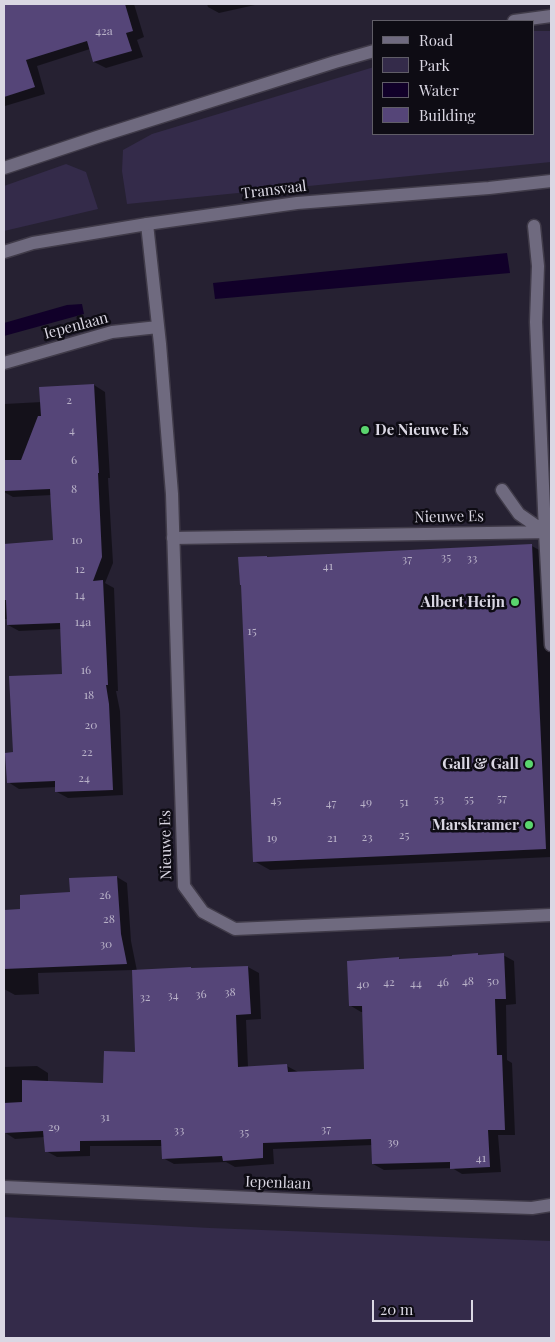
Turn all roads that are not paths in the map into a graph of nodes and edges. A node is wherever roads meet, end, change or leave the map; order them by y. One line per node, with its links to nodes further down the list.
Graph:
1 (551, 16): 2 (street)
2 (521, 20)
3 (372, 52): 4 (street)
4 (4, 168)
5 (551, 181): 6 (street, Transvaal)
6 (147, 224): 8 (street, Transvaal); 9 (street, Nieuwe Es)
7 (534, 226): 12 (street)
8 (4, 252)
9 (158, 327): 10 (street, Iepenlaan); 13 (street, Nieuwe Es)
10 (4, 363)
11 (502, 490): 12 (street)
12 (548, 532): 13 (street, Nieuwe Es); 14 (street)
13 (173, 538): 15 (street, Nieuwe Es)
14 (551, 645)
15 (551, 915)
16 (4, 1187): 17 (street, Iepenlaan)
17 (551, 1206)

